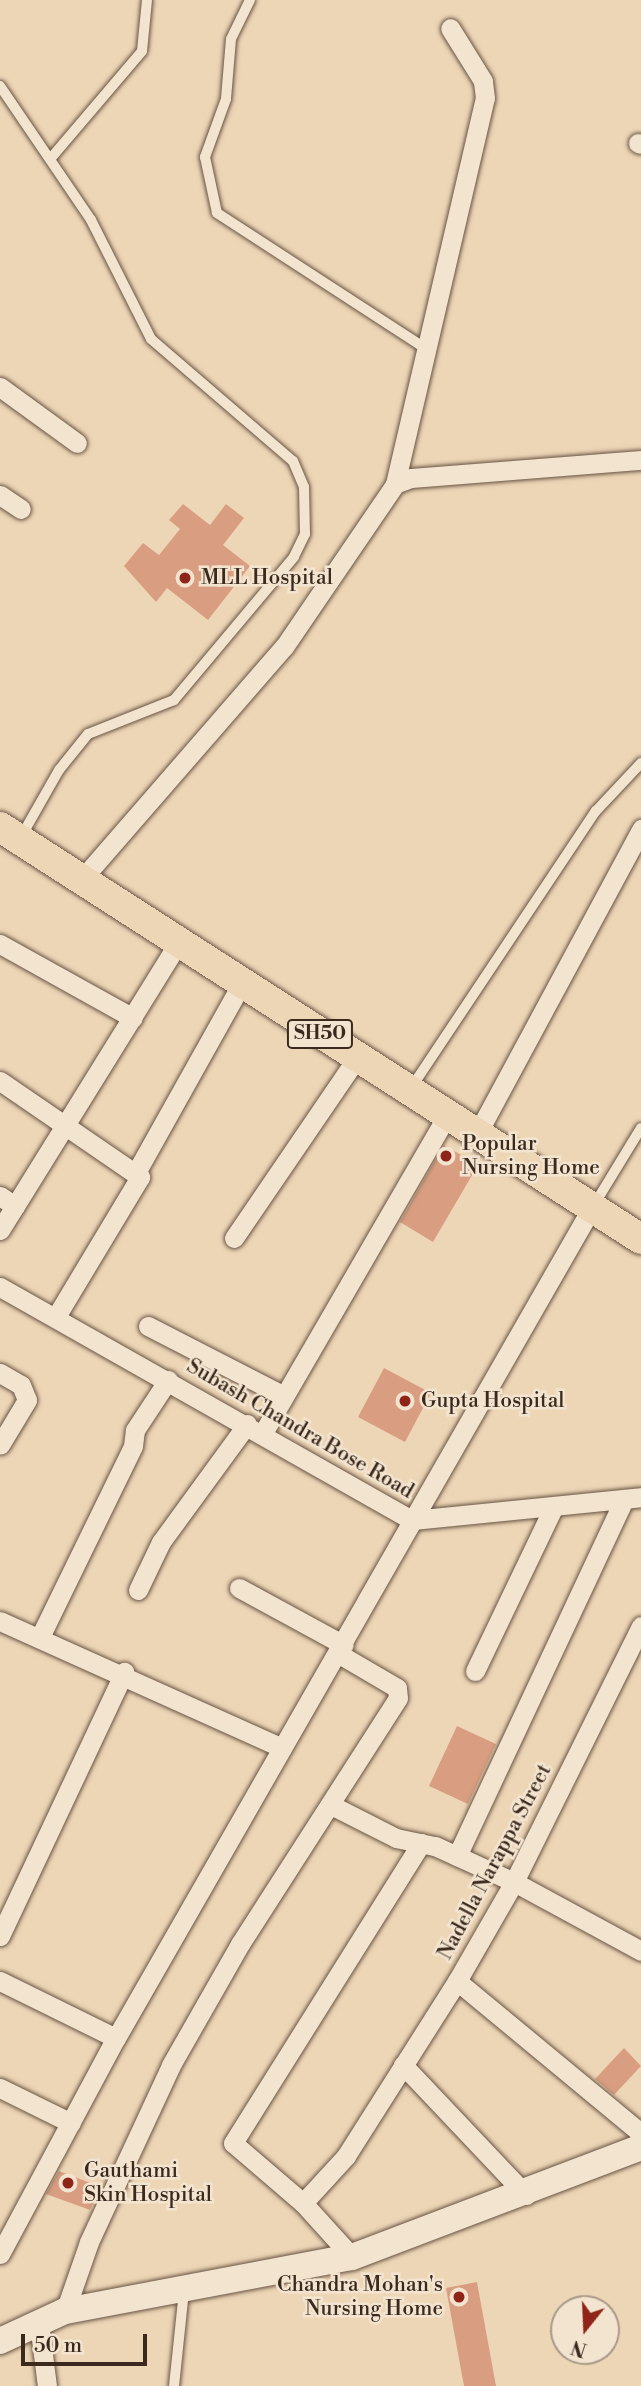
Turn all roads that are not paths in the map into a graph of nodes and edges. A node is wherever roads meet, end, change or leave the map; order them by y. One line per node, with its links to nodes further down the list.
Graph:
1 (147, 0): 5 (lane)
2 (250, 0): 6 (lane)
3 (450, 28): 6 (street)
4 (0, 86): 5 (lane)
5 (51, 158): 15 (lane)
6 (428, 351): 10 (street)
7 (0, 387): 8 (street)
8 (77, 443)
9 (641, 460): 10 (street)
10 (396, 484): 16 (street)
11 (0, 495): 12 (street)
12 (21, 509)
13 (641, 763): 23 (lane)
14 (641, 829): 27 (street)
15 (10, 834): 16 (main road, SH50)
16 (82, 879): 17 (main road, SH50)
17 (179, 942): 19 (main road, SH50); 20 (street)
18 (0, 944): 20 (street)
19 (242, 983): 21 (main road, SH50); 28 (street)
20 (133, 1018): 25 (street)
21 (357, 1058): 23 (main road, SH50); 32 (street)
22 (0, 1081): 25 (street)
23 (409, 1092): 24 (main road, SH50)
24 (447, 1116): 27 (main road, SH50); 39 (street)
25 (66, 1121): 28 (street); 29 (street)
26 (641, 1128): 30 (lane)
27 (476, 1136): 30 (main road, SH50)
28 (138, 1169): 35 (street)
29 (8, 1201): 31 (street)
30 (591, 1209): 33 (main road, SH50); 44 (street)
31 (0, 1230)
32 (234, 1238)
33 (641, 1239)
34 (0, 1287): 35 (street, Subash Chandra Bose Road)
35 (56, 1317): 38 (street, Subash Chandra Bose Road)
36 (148, 1326): 39 (street)
37 (0, 1373): 41 (street)
38 (168, 1380): 40 (street, Subash Chandra Bose Road); 49 (street)
39 (284, 1396): 40 (street)
40 (255, 1429): 44 (street, Subash Chandra Bose Road); 46 (street)
41 (0, 1445)
42 (633, 1498): 43 (street, Subash Chandra Bose Road); 56 (street, Nadella Narappa Street)
43 (552, 1510): 44 (street, Subash Chandra Bose Road); 51 (street)
44 (412, 1520): 50 (street)
45 (239, 1588): 50 (street)
46 (138, 1590)
47 (0, 1620): 49 (street)
48 (641, 1626): 57 (street, Nadella Narappa Street)
49 (40, 1637): 52 (street)
50 (341, 1650): 53 (street); 54 (street)
51 (475, 1671)
52 (124, 1672): 53 (street); 58 (street)
53 (282, 1748): 62 (street)
54 (334, 1806): 55 (street); 73 (street)
55 (421, 1843): 56 (street); 69 (street)
56 (457, 1856): 57 (street)
57 (514, 1882): 59 (street); 61 (street, Nadella Narappa Street)
58 (0, 1936)
59 (641, 1951)
60 (0, 1981): 62 (street)
61 (457, 1981): 63 (street); 66 (street, Nadella Narappa Street)
62 (116, 2038): 65 (street)
63 (403, 2065): 68 (street); 69 (street)
64 (0, 2088): 65 (street)
65 (71, 2123): 70 (street)
66 (641, 2133)
67 (641, 2147): 68 (street)
68 (526, 2195): 71 (street)
69 (303, 2203): 71 (street)
70 (0, 2254)
71 (352, 2257): 72 (street)
72 (184, 2291): 73 (street); 77 (lane)
73 (65, 2311): 74 (street)
74 (39, 2323): 75 (street); 76 (street)
75 (0, 2341)
76 (47, 2386)
77 (174, 2386)

